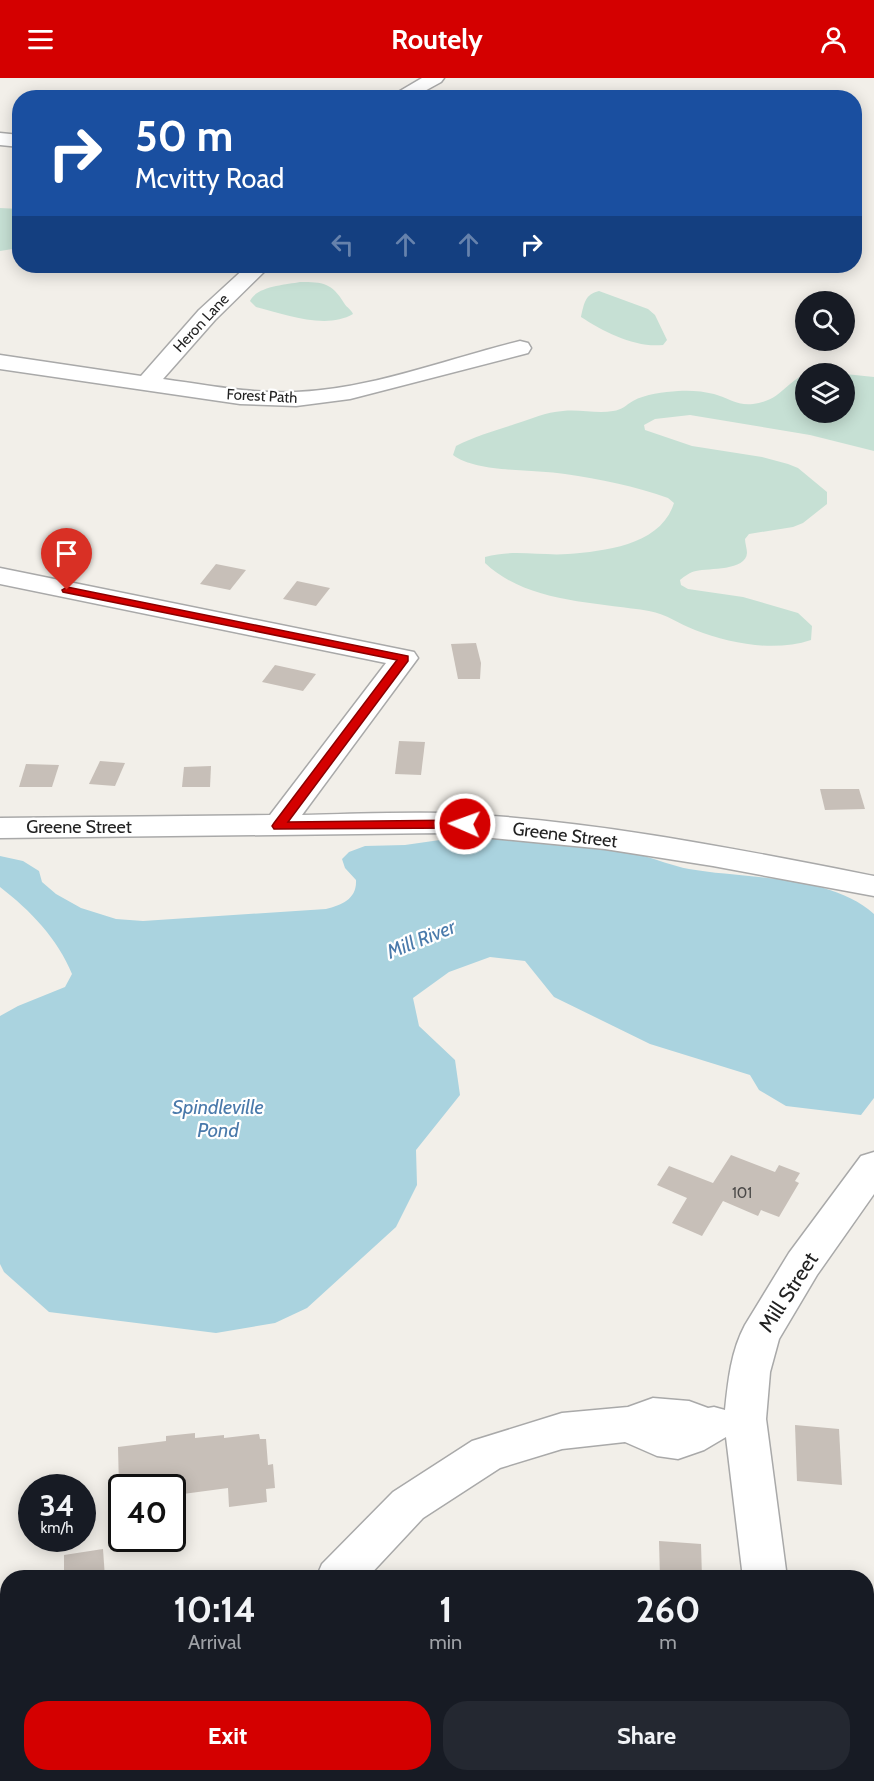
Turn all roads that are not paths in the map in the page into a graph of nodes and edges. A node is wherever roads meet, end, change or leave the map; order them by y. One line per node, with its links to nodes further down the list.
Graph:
1 (435, 78): 2 (street)
2 (412, 90)
3 (252, 273): 6 (street, Heron Lane)
4 (520, 348): 6 (street, Forest Path)
5 (0, 362): 6 (street, Forest Path)
6 (146, 384)
7 (0, 576): 8 (street)
8 (278, 826): 9 (street, Greene Street); 10 (street, Greene Street)
9 (0, 828)
10 (874, 886)
11 (874, 1166): 12 (street, Mill Street)
12 (745, 1419): 13 (street); 14 (street, Mill Street)
13 (346, 1570)
14 (764, 1570)

